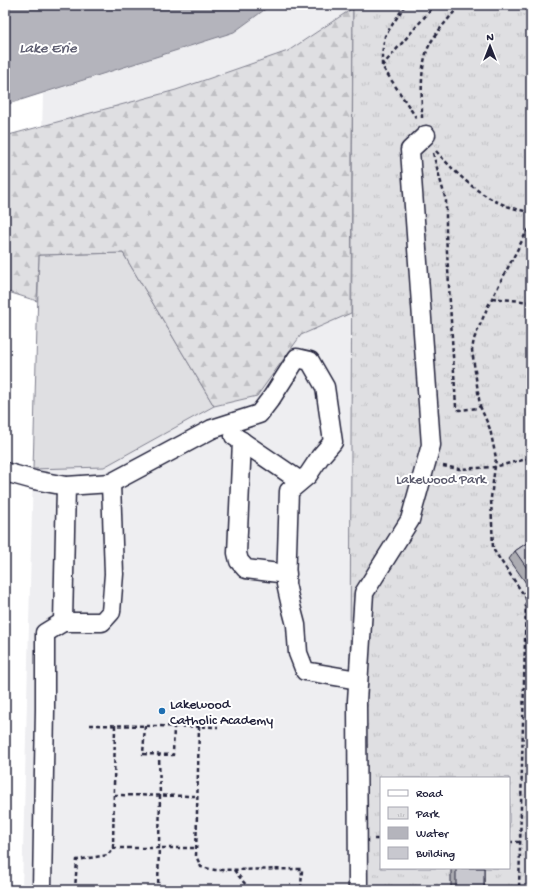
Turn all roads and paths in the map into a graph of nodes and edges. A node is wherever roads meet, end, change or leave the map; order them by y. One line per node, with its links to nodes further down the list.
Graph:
1 (405, 5): 4 (path)
2 (435, 5): 4 (path)
3 (460, 5): 5 (path)
4 (382, 66): 5 (path)
5 (426, 135): 6 (path); 10 (path); 14 (lane)
6 (531, 212)
7 (531, 227): 8 (path)
8 (492, 298): 9 (path); 10 (path)
9 (531, 302)
10 (480, 406): 15 (path)
11 (220, 426): 12 (lane); 17 (lane); 18 (lane)
12 (242, 441): 17 (lane); 20 (lane)
13 (531, 458): 15 (path)
14 (426, 462): 15 (path); 22 (lane)
15 (494, 467): 34 (path)
16 (5, 472): 19 (lane)
17 (300, 481): 20 (lane)
18 (111, 483): 19 (lane); 21 (lane)
19 (66, 486): 21 (lane)
20 (287, 574): 22 (lane)
21 (63, 622): 39 (lane)
22 (358, 680): 44 (lane)
23 (90, 725): 24 (path)
24 (115, 725): 25 (path); 30 (path)
25 (144, 726): 26 (path); 29 (path)
26 (174, 726): 27 (path); 29 (path)
27 (199, 726): 28 (path); 32 (path)
28 (218, 727)
29 (159, 754): 31 (path)
30 (114, 795): 31 (path); 35 (path)
31 (160, 796): 32 (path); 36 (path)
32 (197, 796): 37 (path)
33 (510, 842): 34 (path)
34 (520, 842): 45 (path)
35 (113, 848): 36 (path); 40 (path)
36 (158, 848): 37 (path); 41 (path)
37 (196, 848): 38 (path)
38 (234, 870): 42 (path); 43 (path)
39 (42, 890)
40 (75, 890)
41 (158, 890)
42 (250, 890)
43 (301, 890)
44 (358, 890)
45 (519, 890)

